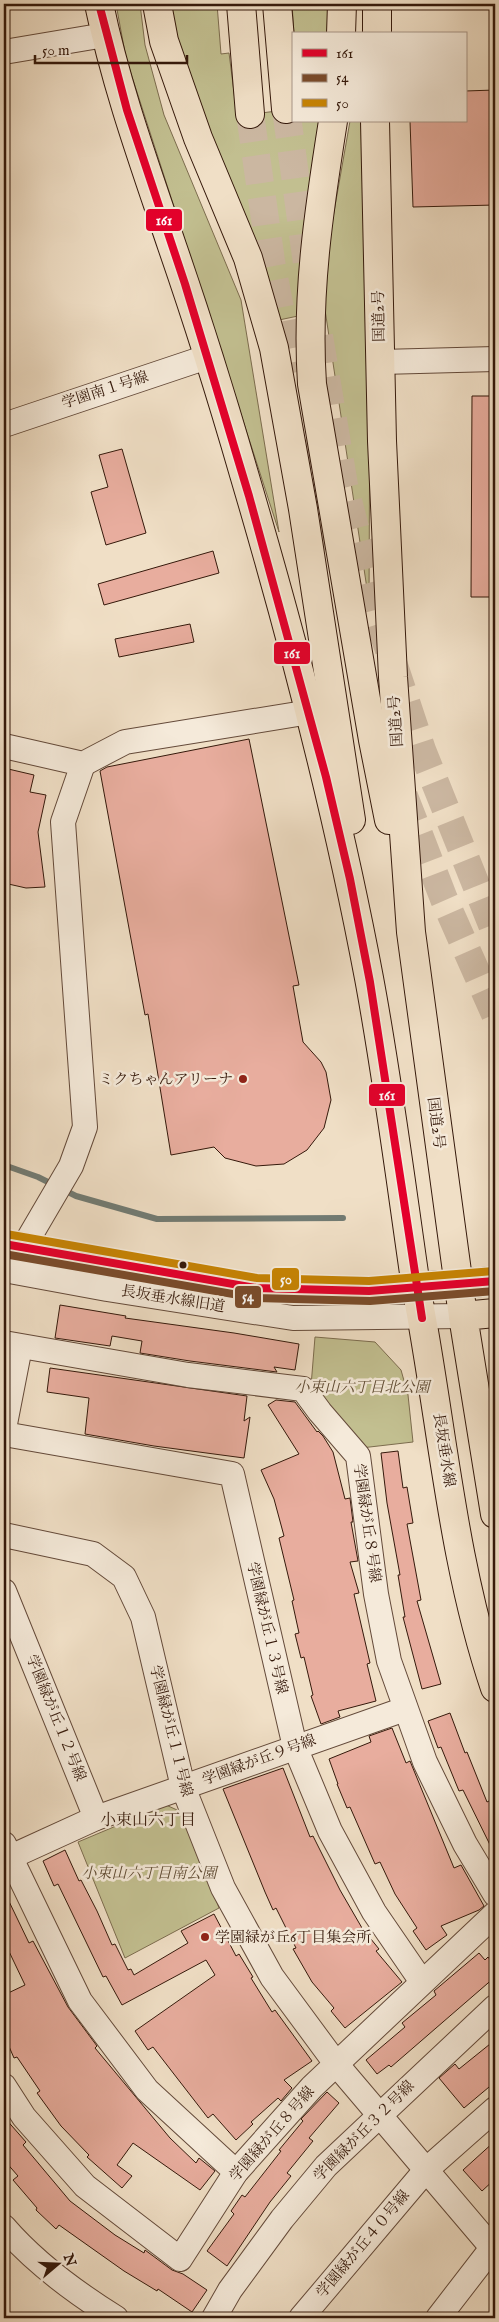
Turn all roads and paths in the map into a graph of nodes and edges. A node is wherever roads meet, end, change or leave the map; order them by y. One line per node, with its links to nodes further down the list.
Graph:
1 (99, 4): 9 (main road)
2 (157, 4): 23 (main road)
3 (242, 4): 12 (main road)
4 (277, 4): 11 (main road)
5 (342, 4): 7 (main road)
6 (378, 4): 8 (main road)
7 (341, 32)
8 (377, 32)
9 (105, 35): 10 (street); 15 (main road)
10 (4, 52)
11 (286, 109)
12 (250, 114)
13 (333, 122): 22 (main road)
14 (375, 122): 17 (main road, 国道2号)
15 (207, 357): 18 (street, 学園南１号線); 19 (main road)
16 (495, 359): 17 (street)
17 (380, 362): 22 (main road, 国道2号)
18 (4, 425)
19 (310, 712): 21 (street); 23 (main road)
20 (4, 746): 21 (street)
21 (84, 764): 24 (street)
22 (411, 932): 27 (main road, 国道2号)
23 (370, 980): 28 (main road)
24 (13, 1246): 28 (street, 長坂垂水線旧道)
25 (4, 1270): 31 (street, 長坂垂水線旧道)
26 (495, 1281): 27 (main road)
27 (457, 1285): 28 (main road); 30 (main road, 国道2号)
28 (416, 1287): 31 (main road, 長坂垂水線)
29 (495, 1313): 30 (main road)
30 (463, 1316): 31 (street, 長坂垂水線旧道); 35 (main road)
31 (422, 1318): 38 (main road, 長坂垂水線)
32 (12, 1345): 33 (street); 39 (street, 学園緑が丘８号線)
33 (4, 1428)
34 (4, 1434): 40 (street, 学園緑が丘１３号線)
35 (495, 1514)
36 (4, 1535): 41 (street, 学園緑が丘１１号線)
37 (4, 1591): 42 (street, 学園緑が丘１２号線)
38 (495, 1688)
39 (405, 1709): 40 (street, 学園緑が丘９号線); 44 (street, 学園緑が丘８号線)
40 (295, 1747): 41 (street, 学園緑が丘９号線); 46 (street, 学園緑が丘１３号線)
41 (184, 1787): 42 (street, 学園緑が丘９号線); 48 (street, 学園緑が丘１１号線)
42 (96, 1818): 43 (street, 学園緑が丘９号線)
43 (6, 1854): 53 (street)
44 (495, 1894)
45 (495, 1914): 46 (street, 学園緑が丘８号線)
46 (422, 1982): 48 (street, 学園緑が丘８号線)
47 (495, 2007): 51 (street, 学園緑が丘３２号線)
48 (337, 2065): 51 (street, 学園緑が丘１１号線); 53 (street, 学園緑が丘８号線)
49 (4, 2086): 53 (street, 学園緑が丘８号線)
50 (495, 2108): 52 (street, 学園緑が丘４０号線)
51 (379, 2114): 52 (street, 学園緑が丘１１号線); 57 (street, 学園緑が丘３２号線)
52 (426, 2170): 55 (street, 学園緑が丘１１号線); 58 (street, 学園緑が丘４０号線)
53 (236, 2172)
54 (4, 2227): 56 (street)
55 (494, 2250): 59 (street)
56 (116, 2318)
57 (214, 2318)
58 (301, 2318)
59 (438, 2318)

